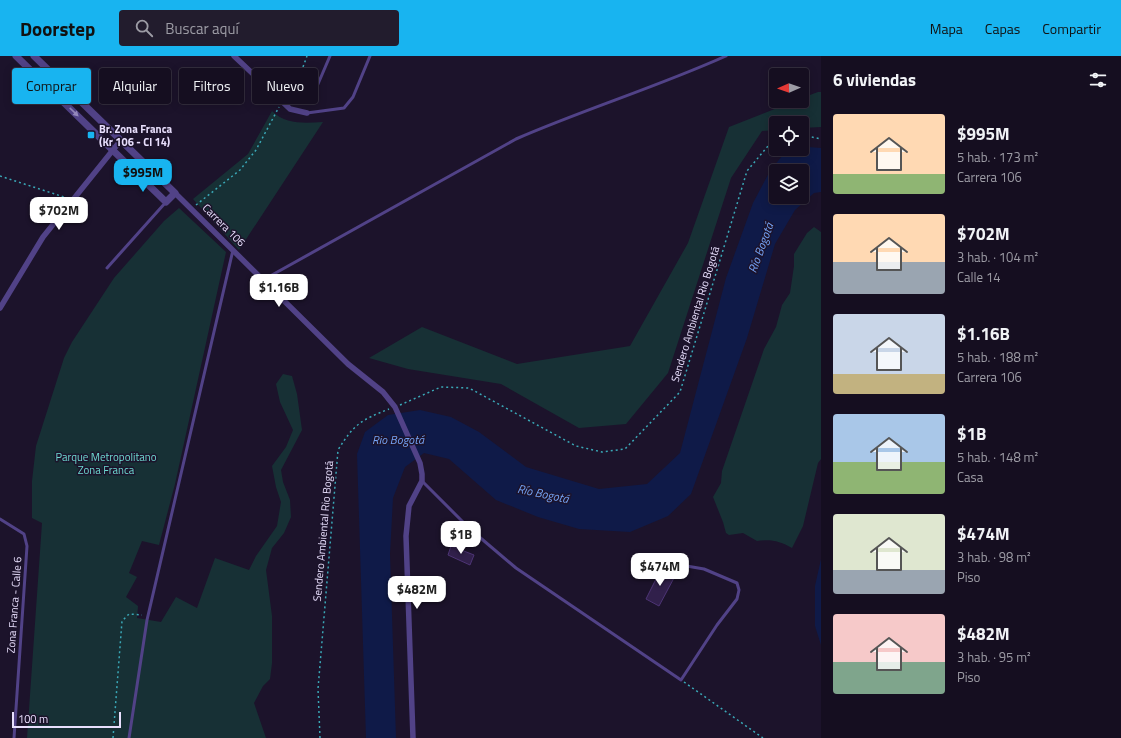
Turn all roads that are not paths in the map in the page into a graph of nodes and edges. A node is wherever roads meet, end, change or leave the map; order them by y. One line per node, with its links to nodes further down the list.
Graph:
1 (16, 56): 10 (street, one-way to 10)
2 (34, 56): 9 (street, Carrera 106)
3 (234, 56): 8 (street)
4 (330, 56): 7 (lane)
5 (370, 56): 8 (lane)
6 (726, 56): 15 (lane)
7 (318, 85)
8 (306, 113)
9 (121, 140): 10 (street); 11 (street, Carrera 106)
10 (113, 150): 12 (street); 16 (street)
11 (175, 193): 12 (street); 13 (street, Carrera 106)
12 (166, 202): 14 (lane)
13 (233, 250): 15 (street, Carrera 106); 21 (lane)
14 (107, 268)
15 (263, 280): 17 (street, Carrera 106)
16 (0, 308)
17 (422, 481): 19 (lane); 22 (street)
18 (0, 519): 20 (lane, Zona Franca - Calle 6)
19 (675, 564)
20 (14, 738)
21 (129, 738)
22 (413, 738)

